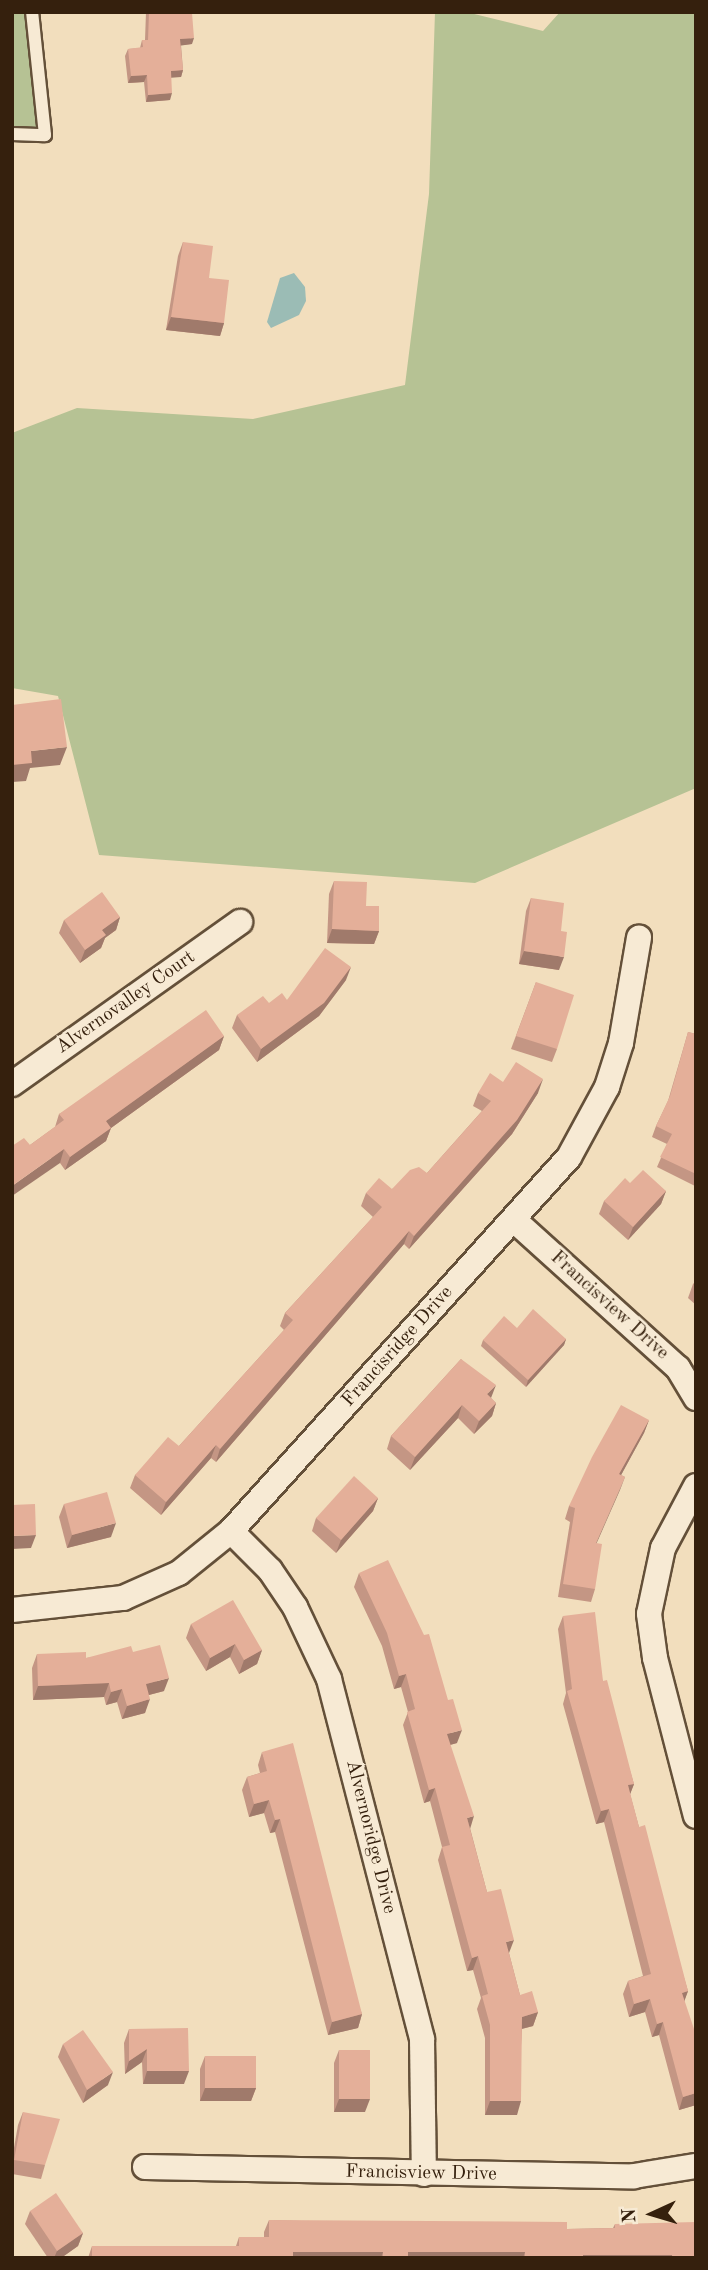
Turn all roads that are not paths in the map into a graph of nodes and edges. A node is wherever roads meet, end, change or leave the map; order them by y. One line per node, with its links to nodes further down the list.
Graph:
1 (32, 12): 2 (lane)
2 (12, 134)
3 (240, 922): 5 (street, Alvernovalley Court)
4 (639, 938): 6 (street, Francisridge Drive)
5 (12, 1084)
6 (514, 1220): 7 (street, Francisview Drive); 9 (street, Francisridge Drive)
7 (696, 1398)
8 (696, 1486): 11 (street)
9 (230, 1531): 10 (street, Francisridge Drive); 14 (street, Alvernoridge Drive)
10 (12, 1610)
11 (696, 1816)
12 (696, 2166): 14 (street, Francisview Drive)
13 (145, 2167): 14 (street, Francisview Drive)
14 (424, 2175)

